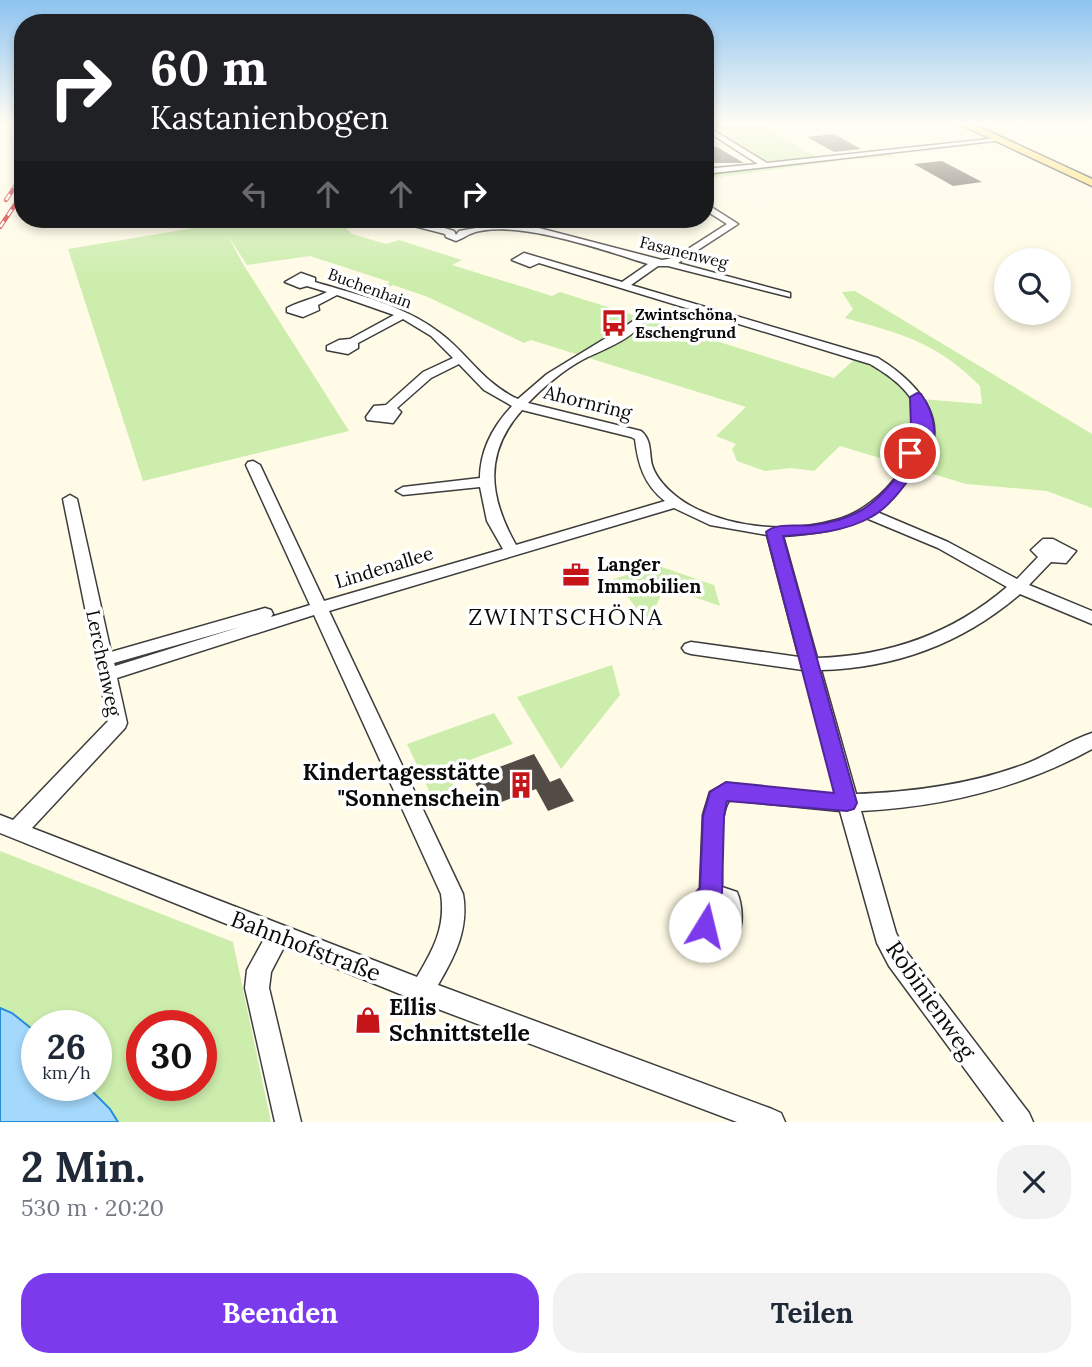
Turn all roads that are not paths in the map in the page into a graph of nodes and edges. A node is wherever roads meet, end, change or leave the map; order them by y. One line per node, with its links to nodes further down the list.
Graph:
1 (1075, 175): 2 (main road)
2 (1092, 183)
3 (714, 212): 8 (street)
4 (434, 228): 5 (street, Fasanenweg)
5 (483, 228)
6 (533, 228): 8 (street, Fasanenweg)
7 (538, 260): 10 (street, Ahornring)
8 (664, 262): 10 (street); 12 (street, Fasanenweg)
9 (306, 282): 11 (street, Buchenhain)
10 (624, 285): 13 (street, Ahornring)
11 (335, 292): 14 (street); 15 (street, Buchenhain)
12 (786, 295)
13 (665, 300): 18 (street); 25 (street, Ahornring)
14 (309, 306)
15 (402, 315): 16 (street); 17 (street, Buchenhain)
16 (352, 342)
17 (461, 359): 18 (street, Buchenhain); 19 (street)
18 (519, 405): 21 (street); 24 (street, Ahornring)
19 (389, 409)
20 (253, 465): 30 (street)
21 (484, 482): 22 (street); 27 (street)
22 (403, 491)
23 (71, 499): 34 (street, Lerchenweg)
24 (671, 500): 26 (street, Ahornring); 27 (street, Lindenallee)
25 (867, 513): 26 (street, Ahornring); 29 (street)
26 (774, 532): 33 (street, Robinienweg)
27 (510, 547): 30 (street, Lindenallee)
28 (1048, 556): 29 (street)
29 (1019, 587): 31 (street); 33 (street)
30 (317, 604): 34 (street, Lindenallee); 40 (street)
31 (1092, 618)
32 (691, 648): 33 (street)
33 (808, 664): 36 (street, Robinienweg)
34 (105, 667): 37 (street, Lerchenweg)
35 (1092, 740): 36 (street)
36 (847, 803): 38 (street); 43 (street, Robinienweg)
37 (8, 828): 39 (street, Bahnhofstraße)
38 (711, 893)
39 (278, 935): 40 (street, Bahnhofstraße); 41 (street)
40 (422, 991): 42 (street, Bahnhofstraße)
41 (288, 1122)
42 (772, 1122)
43 (1020, 1122)

